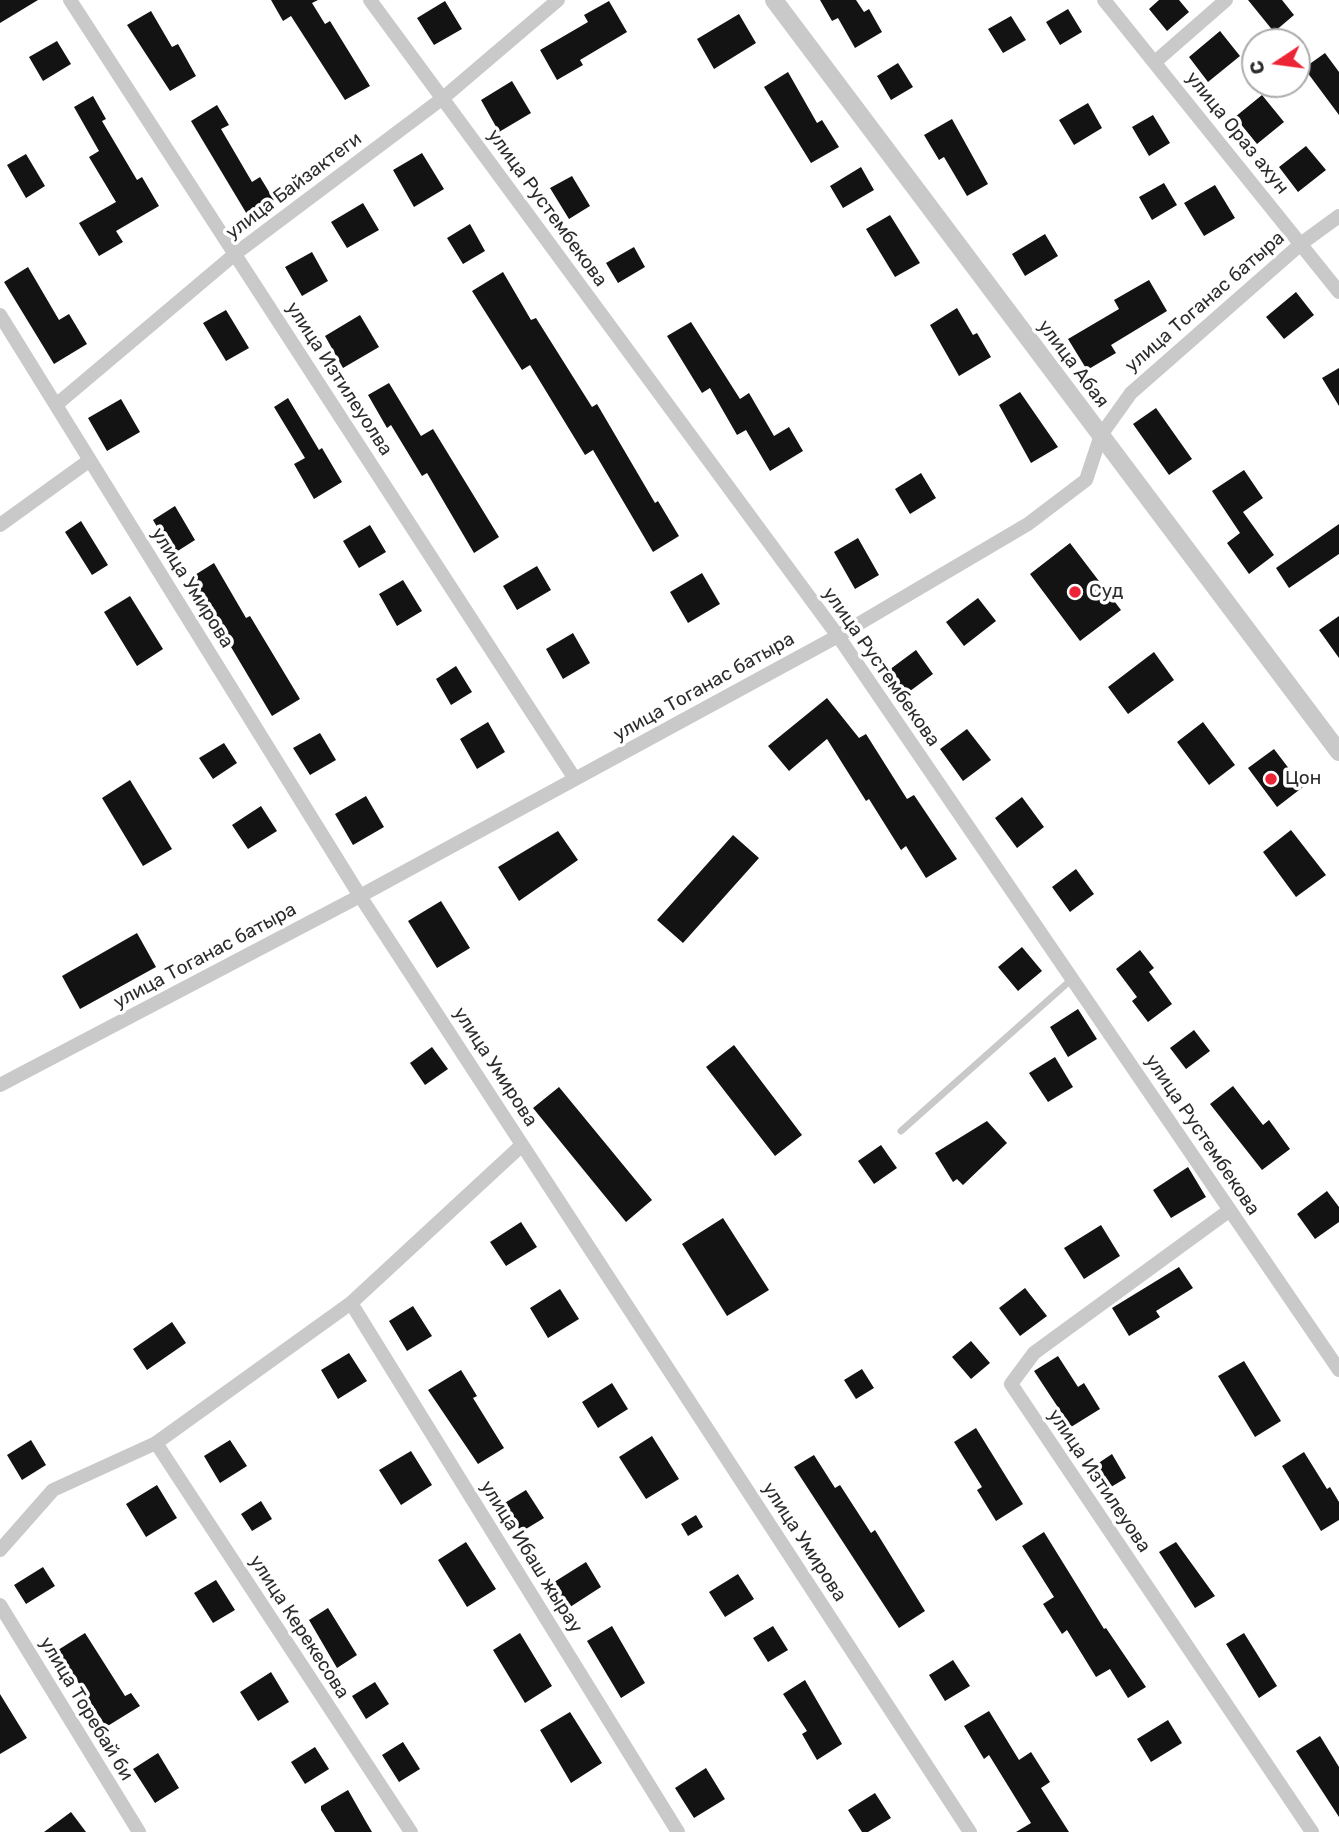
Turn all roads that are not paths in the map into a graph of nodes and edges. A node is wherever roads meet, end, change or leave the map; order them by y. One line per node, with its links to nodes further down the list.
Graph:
1 (70, 0): 11 (street, улица Изтилеуолва)
2 (370, 0): 8 (street, улица Рустембекова)
3 (558, 0): 8 (street, улица Байзактеги)
4 (774, 0): 15 (street, улица Абая)
5 (1104, 0): 7 (street, улица Ораз ахун)
6 (1226, 0): 7 (street)
7 (1155, 62): 10 (street, улица Ораз ахун)
8 (443, 98): 11 (street, улица Байзактеги); 18 (street, улица Рустембекова)
9 (1339, 216): 10 (street, улица Тоганас батыра)
10 (1302, 243): 12 (street, улица Ораз ахун); 15 (street, улица Тоганас батыра)
11 (235, 254): 14 (street, улица Байзактеги); 20 (street, улица Изтилеуолва)
12 (1339, 292)
13 (0, 315): 14 (street, улица Умирова)
14 (56, 405): 16 (street, улица Умирова)
15 (1101, 435): 18 (street, улица Тоганас батыра); 19 (street, улица Абая)
16 (90, 460): 17 (street); 21 (street, улица Умирова)
17 (0, 525)
18 (838, 636): 20 (street, улица Тоганас батыра); 22 (street, улица Рустембекова)
19 (1339, 752)
20 (575, 779): 21 (street, улица Тоганас батыра)
21 (360, 896): 23 (street, улица Тоганас батыра); 25 (street, улица Умирова)
22 (1072, 979): 24 (lane); 26 (street, улица Рустембекова)
23 (0, 1085)
24 (901, 1131)
25 (523, 1145): 27 (street); 35 (street, улица Умирова)
26 (1230, 1210): 28 (street, улица Рустембекова); 36 (street, улица Изтилеуова)
27 (351, 1303): 29 (street); 34 (street, улица Ибаш жырау)
28 (1339, 1370)
29 (156, 1443): 30 (street); 33 (street, улица Керекесова)
30 (0, 1550)
31 (0, 1605): 32 (street, улица Торебай би)
32 (139, 1832)
33 (411, 1832)
34 (678, 1832)
35 (970, 1832)
36 (1312, 1832)

